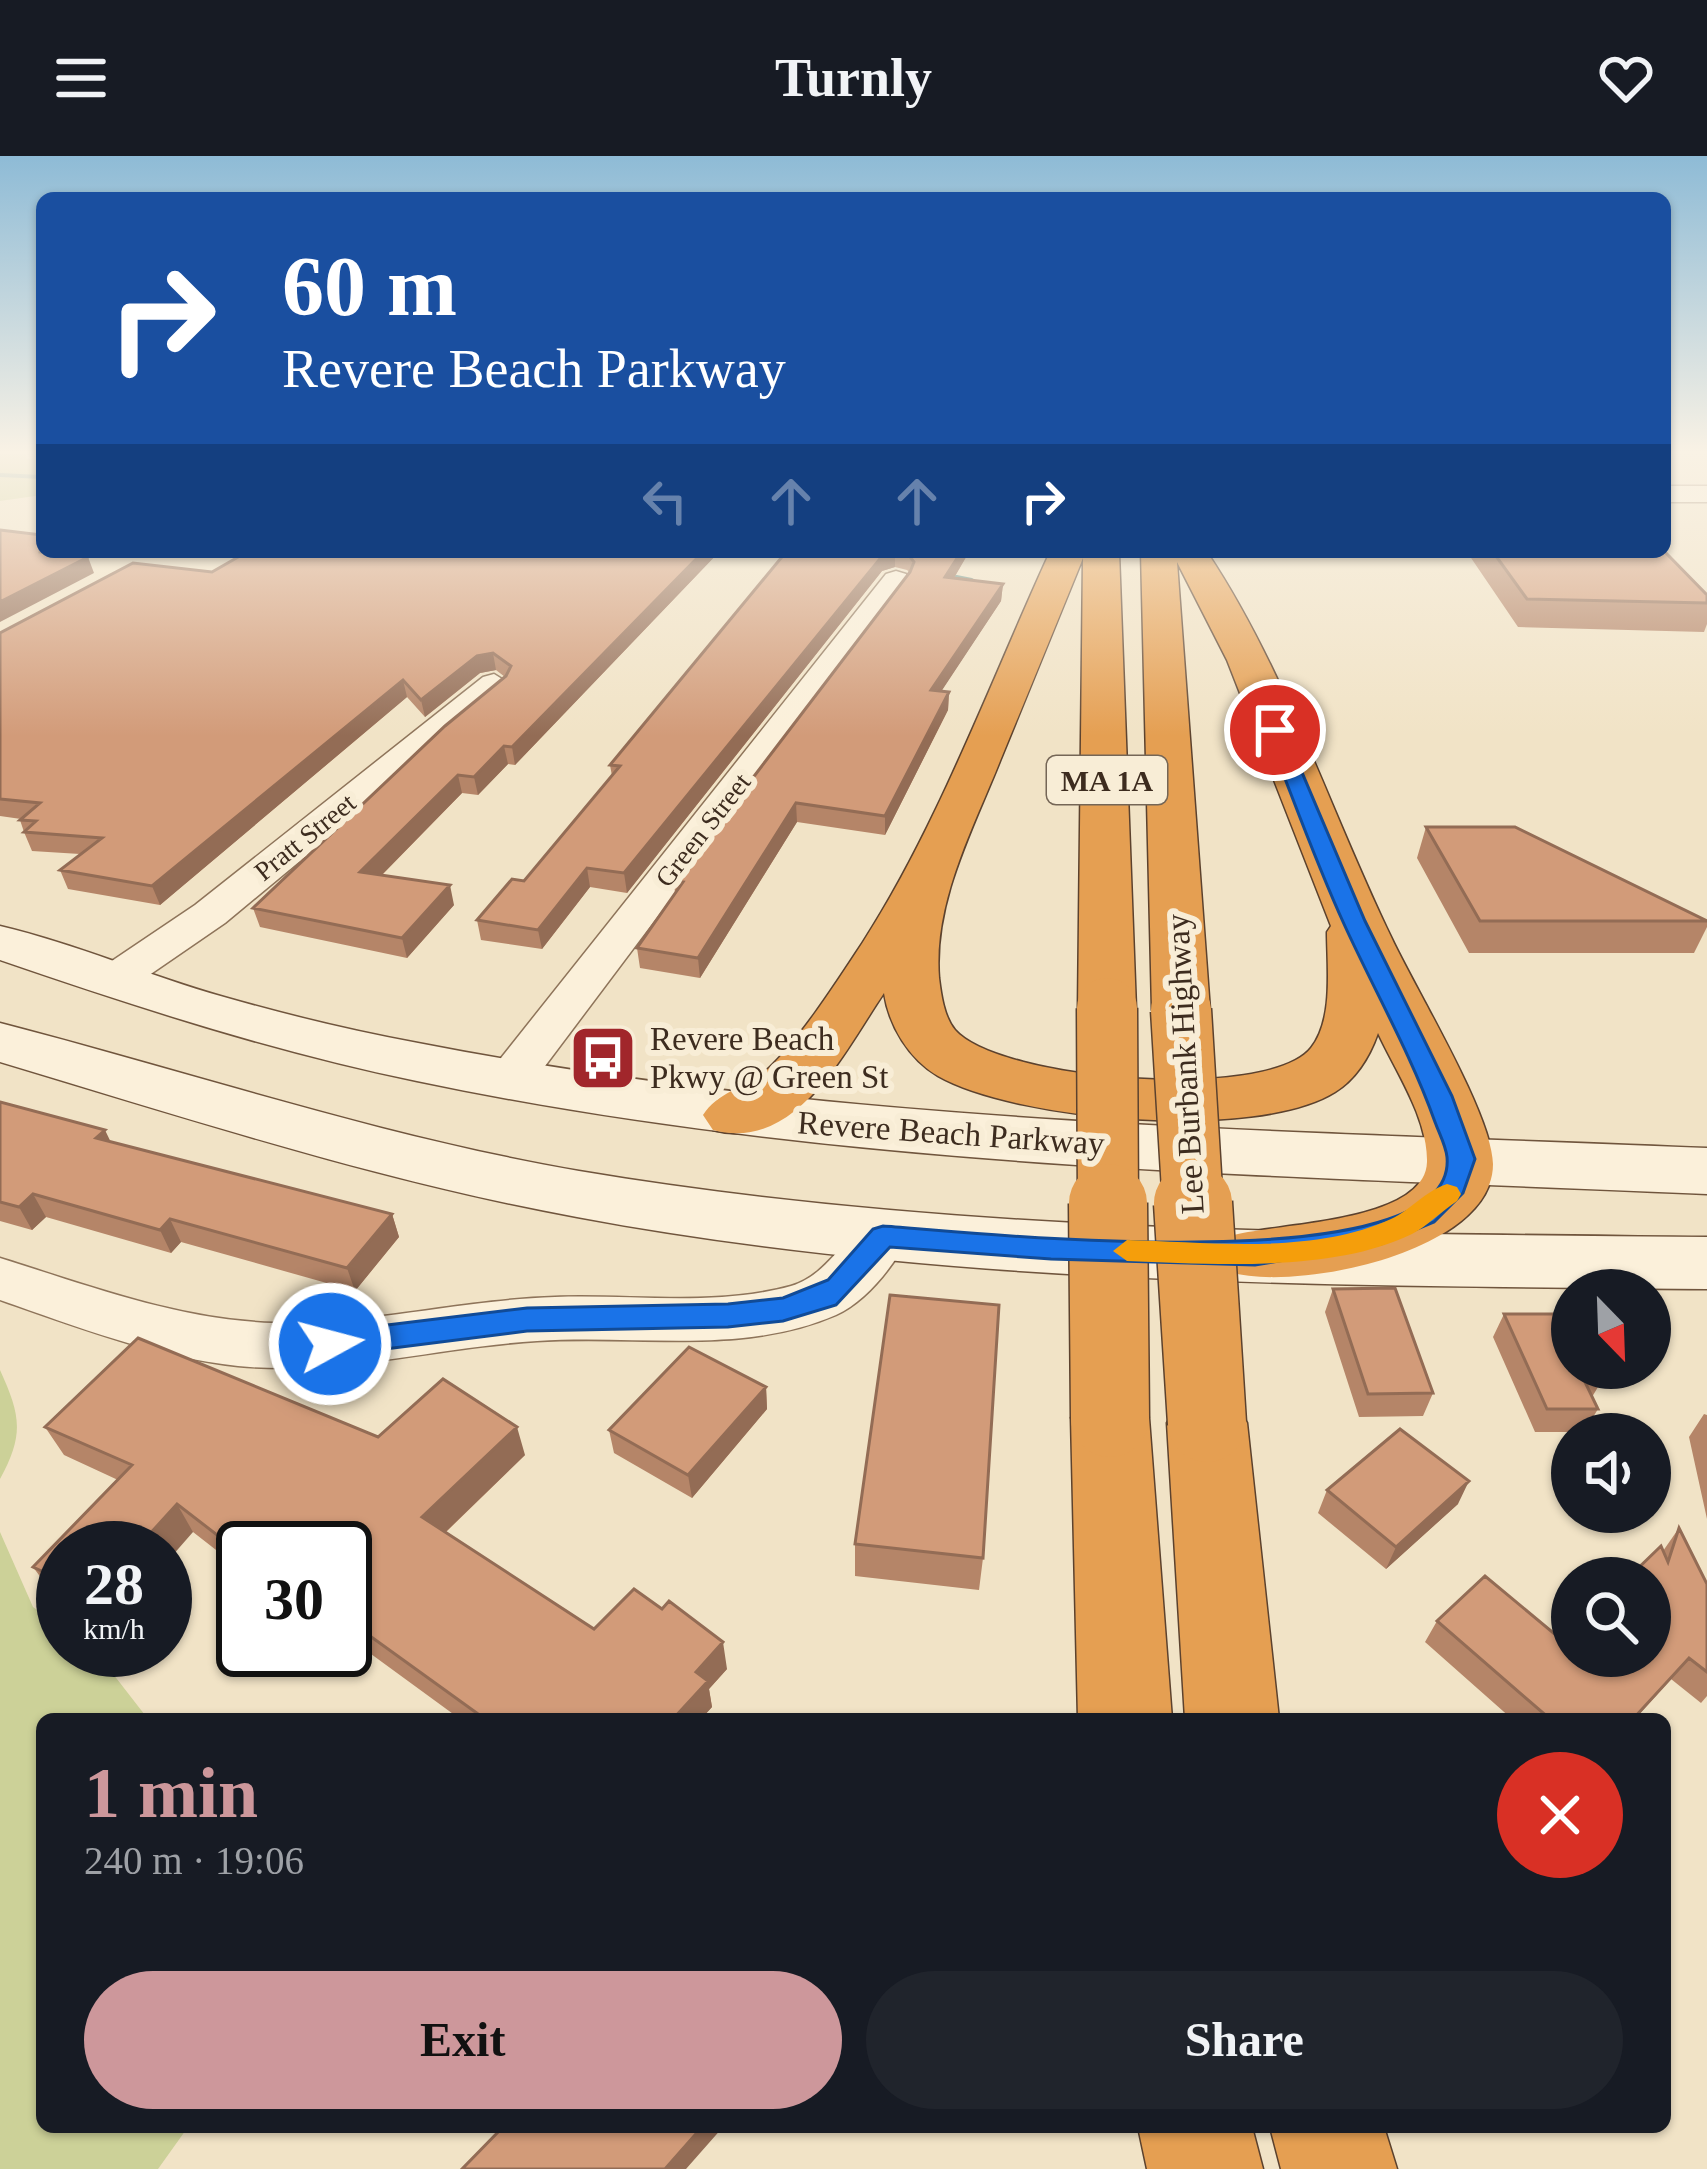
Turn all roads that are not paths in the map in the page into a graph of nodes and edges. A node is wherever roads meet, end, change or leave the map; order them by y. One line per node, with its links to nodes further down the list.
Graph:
1 (1065, 558): 7 (highway)
2 (1101, 558): 20 (highway, MA 1A, bridge)
3 (1159, 558): 21 (highway, Lee Burbank Highway / MA 1A, bridge)
4 (1192, 558): 8 (highway)
5 (896, 580): 12 (street, Green Street)
6 (494, 684): 10 (street, Pratt Street)
7 (928, 875): 8 (highway); 13 (highway)
8 (1354, 921): 14 (highway)
9 (0, 942): 10 (main road, Revere Beach Parkway)
10 (110, 982): 12 (main road, Revere Beach Parkway)
11 (0, 1042): 16 (main road)
12 (510, 1079): 13 (main road, Revere Beach Parkway)
13 (736, 1114): 14 (main road, Revere Beach Parkway)
14 (1461, 1159): 15 (main road, Revere Beach Parkway); 17 (highway)
15 (1707, 1171)
16 (883, 1236): 17 (main road); 19 (street)
17 (1255, 1254): 18 (main road)
18 (1707, 1263)
19 (0, 1279)
20 (1125, 1713)
21 (1231, 1713)
22 (1196, 2133): 24 (highway)
23 (1329, 2133): 25 (highway)
24 (1205, 2169)
25 (1340, 2169)

